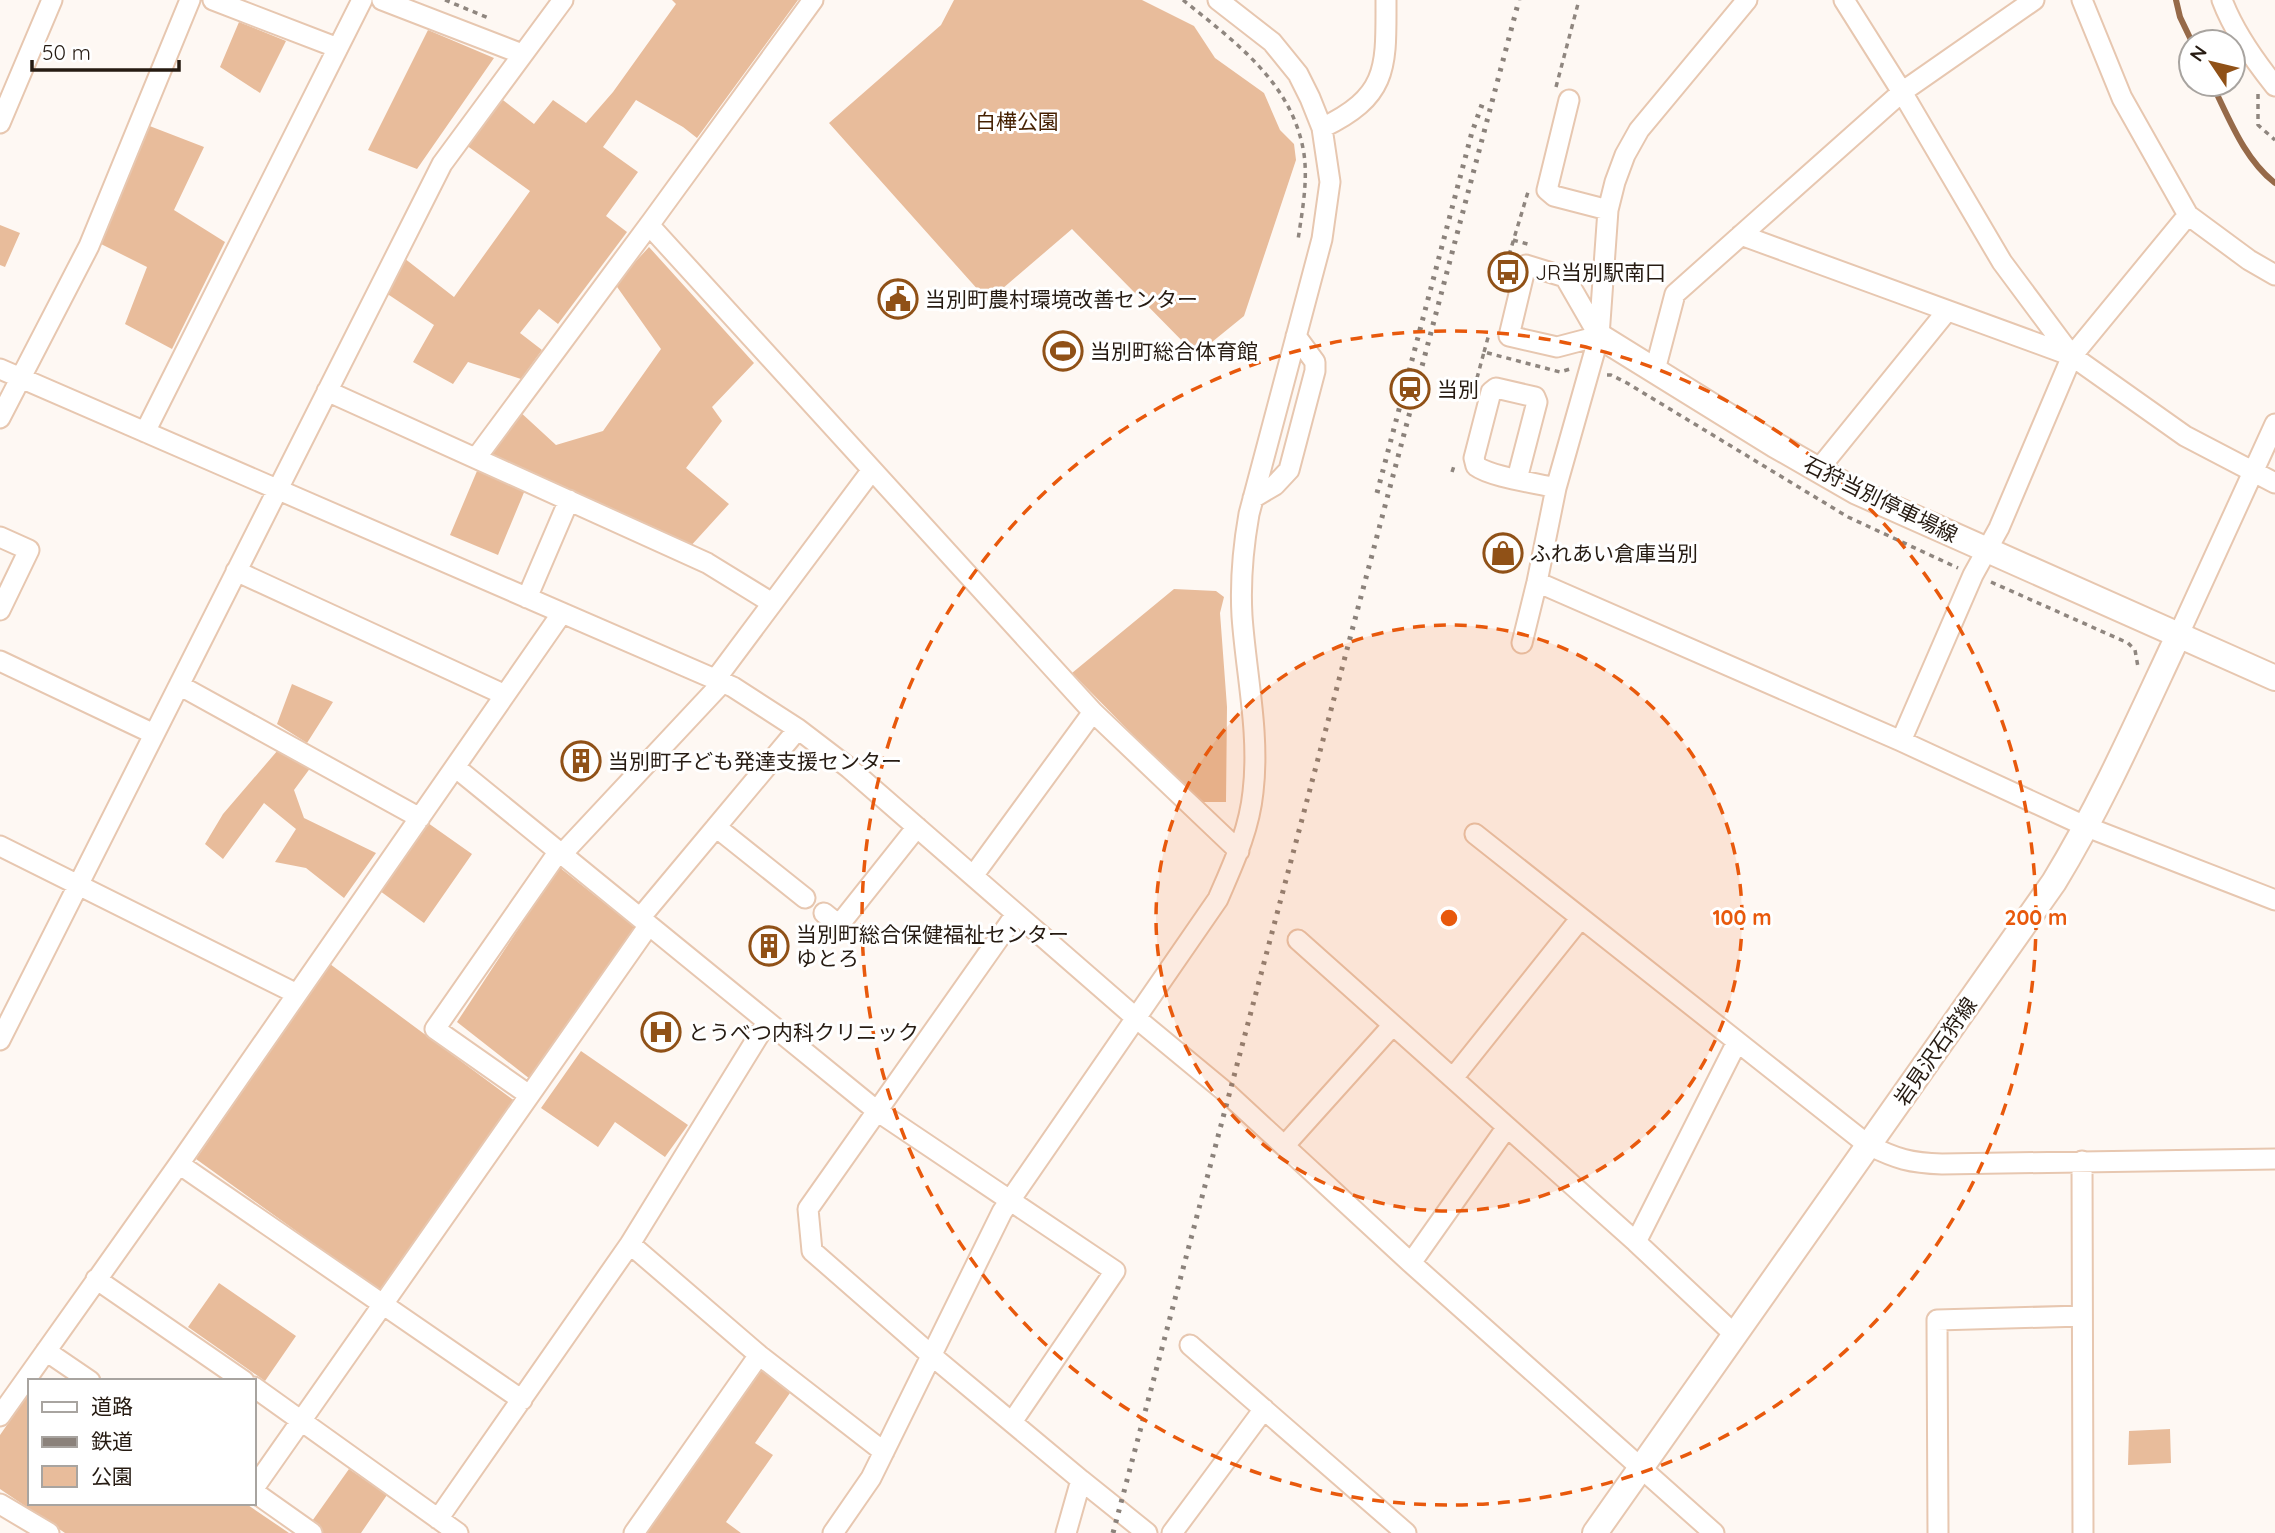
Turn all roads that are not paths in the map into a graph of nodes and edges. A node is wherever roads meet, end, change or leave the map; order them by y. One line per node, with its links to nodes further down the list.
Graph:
1 (52, 0): 20 (street)
2 (190, 0): 33 (street)
3 (213, 0): 15 (street)
4 (362, 0): 15 (street)
5 (382, 0): 16 (street)
6 (563, 0): 16 (street)
7 (813, 0): 24 (street)
8 (1218, 0): 21 (street)
9 (1385, 0): 21 (street)
10 (1747, 0): 22 (street)
11 (1844, 0): 18 (street)
12 (2034, 0): 18 (street)
13 (2082, 0): 23 (street)
14 (2222, 0): 17 (street)
15 (338, 48): 37 (street)
16 (522, 54): 34 (street)
17 (2275, 86)
18 (1902, 92): 25 (street); 30 (street)
19 (1569, 100): 22 (street)
20 (0, 124)
21 (1322, 128): 28 (street)
22 (1608, 210): 29 (street)
23 (2188, 215): 26 (street); 30 (street)
24 (649, 225): 38 (street); 39 (street)
25 (1741, 235): 27 (street); 32 (street)
26 (2275, 275)
27 (1947, 311): 30 (street); 40 (street)
28 (1296, 336): 46 (street); 46 (street)
29 (1599, 336): 29 (street); 32 (main road, 石狩当別停車場線); 44 (street)
30 (2072, 356): 41 (street); 49 (street)
31 (0, 369): 33 (street)
32 (1655, 370): 40 (main road, 石狩当別停車場線)
33 (20, 378): 35 (street); 37 (street)
34 (327, 391): 38 (street); 45 (street)
35 (0, 418)
36 (2275, 425): 41 (street)
37 (145, 432): 45 (street)
38 (476, 458): 47 (street)
39 (872, 470): 53 (street); 63 (street)
40 (1818, 470): 49 (main road, 石狩当別停車場線)
41 (2253, 473): 43 (street); 56 (street)
42 (1517, 479): 42 (street); 44 (street)
43 (2275, 483)
44 (1556, 488): 51 (street)
45 (277, 489): 50 (street); 52 (street)
46 (1254, 498): 74 (street)
47 (569, 500): 52 (street); 53 (street)
48 (0, 537): 54 (street)
49 (1986, 551): 56 (main road, 石狩当別停車場線); 66 (street)
50 (236, 571): 61 (street); 62 (street)
51 (1537, 582): 57 (street); 66 (street)
52 (527, 598): 55 (street)
53 (772, 603): 60 (street)
54 (0, 610)
55 (562, 613): 60 (street); 62 (street)
56 (2178, 636): 59 (main road); 71 (main road, 岩見沢石狩線)
57 (1522, 643)
58 (0, 661): 65 (street)
59 (2275, 678)
60 (718, 681): 64 (street); 75 (street)
61 (178, 685): 65 (street); 68 (street)
62 (505, 695): 67 (street)
63 (1093, 712): 74 (street); 76 (street)
64 (798, 729): 69 (street); 70 (street)
65 (154, 734): 77 (street)
66 (1901, 741): 71 (street)
67 (455, 767): 68 (street); 75 (street)
68 (420, 818): 85 (street)
69 (716, 827): 78 (street); 83 (street)
70 (917, 827): 76 (street); 80 (street)
71 (2087, 827): 79 (street); 96 (main road, 岩見沢石狩線)
72 (1475, 834): 82 (street)
73 (0, 846): 77 (street)
74 (1239, 851): 86 (street)
75 (560, 852): 83 (street); 92 (street)
76 (973, 876): 81 (street)
77 (78, 885): 85 (street); 89 (street)
78 (805, 898)
79 (2275, 901)
80 (824, 913)
81 (1016, 914): 86 (street); 93 (street)
82 (1580, 919): 90 (street); 91 (street)
83 (645, 922): 87 (street); 92 (street)
84 (1298, 940): 88 (street)
85 (297, 994): 99 (street)
86 (1136, 1018): 95 (street); 100 (street)
87 (767, 1022): 93 (street); 102 (street)
88 (1393, 1025): 91 (street); 95 (street)
89 (0, 1040)
90 (1737, 1042): 96 (street); 101 (street)
91 (1453, 1078): 94 (street)
92 (529, 1095): 105 (street)
93 (877, 1111): 100 (street); 111 (street)
94 (1507, 1127): 101 (street); 103 (street)
95 (1285, 1145): 103 (street)
96 (1868, 1145): 98 (street); 107 (main road, 岩見沢石狩線)
97 (2273, 1154): 98 (street)
98 (2082, 1161): 106 (street)
99 (179, 1164): 104 (street); 105 (street)
100 (1010, 1200): 111 (street); 119 (street)
101 (1636, 1242): 107 (street)
102 (630, 1244): 110 (street); 115 (street)
103 (1411, 1263): 121 (street)
104 (96, 1279): 109 (street); 113 (street)
105 (382, 1304): 115 (street); 118 (street)
106 (2082, 1316): 138 (street); 139 (street)
107 (1734, 1334): 121 (main road, 岩見沢石狩線)
108 (1190, 1345): 116 (street)
109 (46, 1351): 112 (street); 117 (street)
110 (759, 1354): 120 (street); 130 (street)
111 (932, 1355): 119 (street); 120 (street)
112 (87, 1379)
113 (241, 1379)
114 (256, 1388): 118 (street)
115 (522, 1400): 126 (street)
116 (1264, 1409): 134 (street); 135 (street)
117 (0, 1416)
118 (301, 1420): 123 (street); 126 (street)
119 (1012, 1422): 122 (street)
120 (884, 1452): 131 (street)
121 (1641, 1468): 136 (main road, 岩見沢石狩線); 137 (street)
122 (1081, 1480): 132 (street); 133 (street)
123 (256, 1487)
124 (256, 1491): 128 (street)
125 (0, 1504): 127 (street)
126 (439, 1519): 129 (street)
127 (49, 1533)
128 (312, 1533)
129 (458, 1533)
130 (634, 1533)
131 (833, 1533)
132 (1066, 1533)
133 (1147, 1533)
134 (1172, 1533)
135 (1406, 1533)
136 (1595, 1533)
137 (1714, 1533)
138 (1938, 1533)
139 (2083, 1533)

